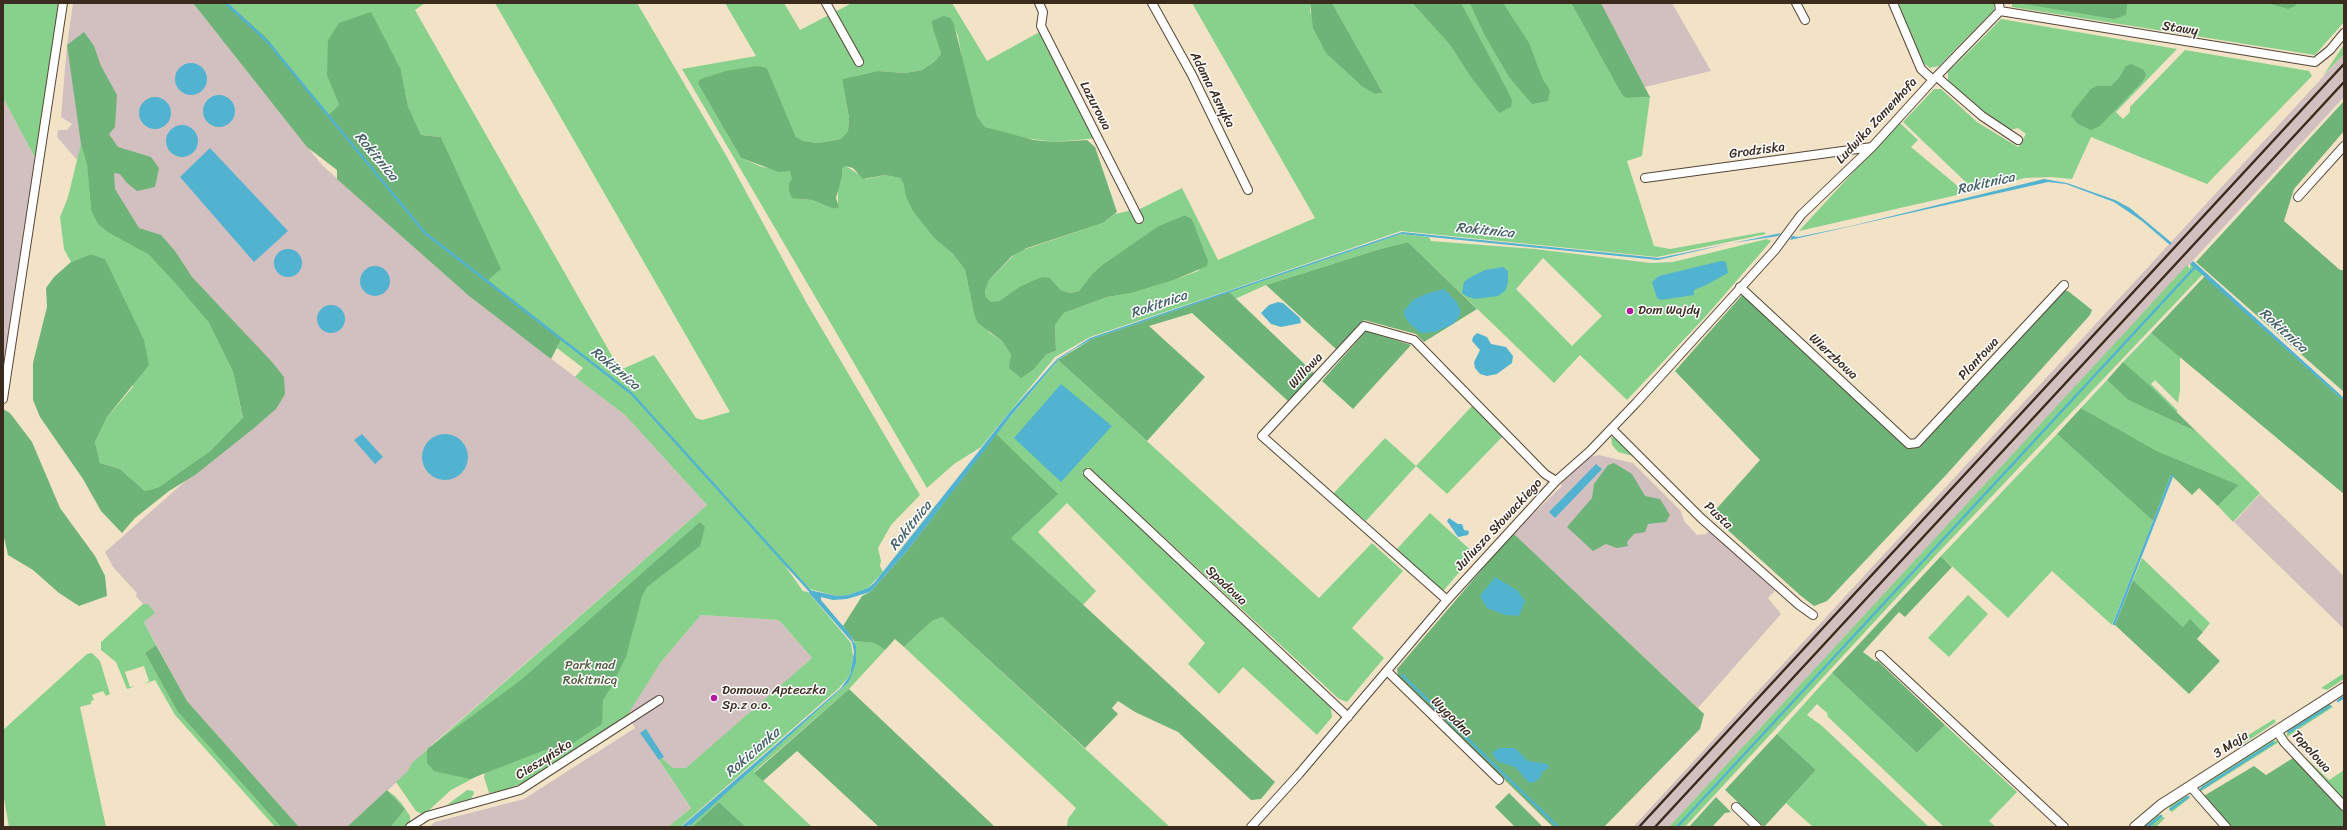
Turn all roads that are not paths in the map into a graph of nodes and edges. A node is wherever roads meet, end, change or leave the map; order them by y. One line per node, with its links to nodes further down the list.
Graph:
1 (63, 3): 22 (street)
2 (826, 3): 10 (street)
3 (1038, 3): 18 (street, Lazurowa)
4 (1152, 3): 16 (street, Adama Asnyka)
5 (1796, 3): 8 (street)
6 (1893, 3): 11 (street)
7 (2000, 7): 9 (street, Stawy); 11 (street, Ludwika Zamenhofa)
8 (1805, 20)
9 (2344, 33)
10 (859, 62)
11 (1935, 78): 12 (street); 14 (street, Ludwika Zamenhofa)
12 (2018, 140)
13 (2344, 146): 17 (street)
14 (1872, 147): 15 (street, Grodziska); 19 (street, Ludwika Zamenhofa)
15 (1645, 178)
16 (1248, 190)
17 (2298, 197)
18 (1139, 219)
19 (1775, 250): 21 (street, Juliusza Słowackiego)
20 (2064, 285): 24 (street, Plantowa)
21 (1740, 287): 23 (street, Juliusza Słowackiego); 24 (street, Wierzbowa)
22 (3, 399)
23 (1612, 429): 26 (street, Juliusza Słowackiego); 28 (street, Pusta)
24 (1909, 444)
25 (1088, 473): 33 (street, Spadowa)
26 (1556, 481): 27 (street, Juliusza Słowackiego); 27 (street, Willowa)
27 (1447, 600): 30 (street, Juliusza Słowackiego)
28 (1814, 615)
29 (1880, 655): 42 (street)
30 (1387, 671): 33 (street, Juliusza Słowackiego); 35 (street, Wygodna)
31 (2344, 688): 34 (street, 3 Maja)
32 (659, 700): 39 (street, Cieszyńska)
33 (1348, 717): 40 (street, Juliusza Słowackiego)
34 (2277, 731): 36 (street, 3 Maja); 37 (street, Topolowa)
35 (1499, 780)
36 (2190, 786): 43 (street, 3 Maja); 44 (street)
37 (2344, 806)
38 (1736, 807): 41 (street)
39 (410, 827)
40 (1251, 827)
41 (1757, 827)
42 (2064, 827)
43 (2135, 827)
44 (2226, 827)

